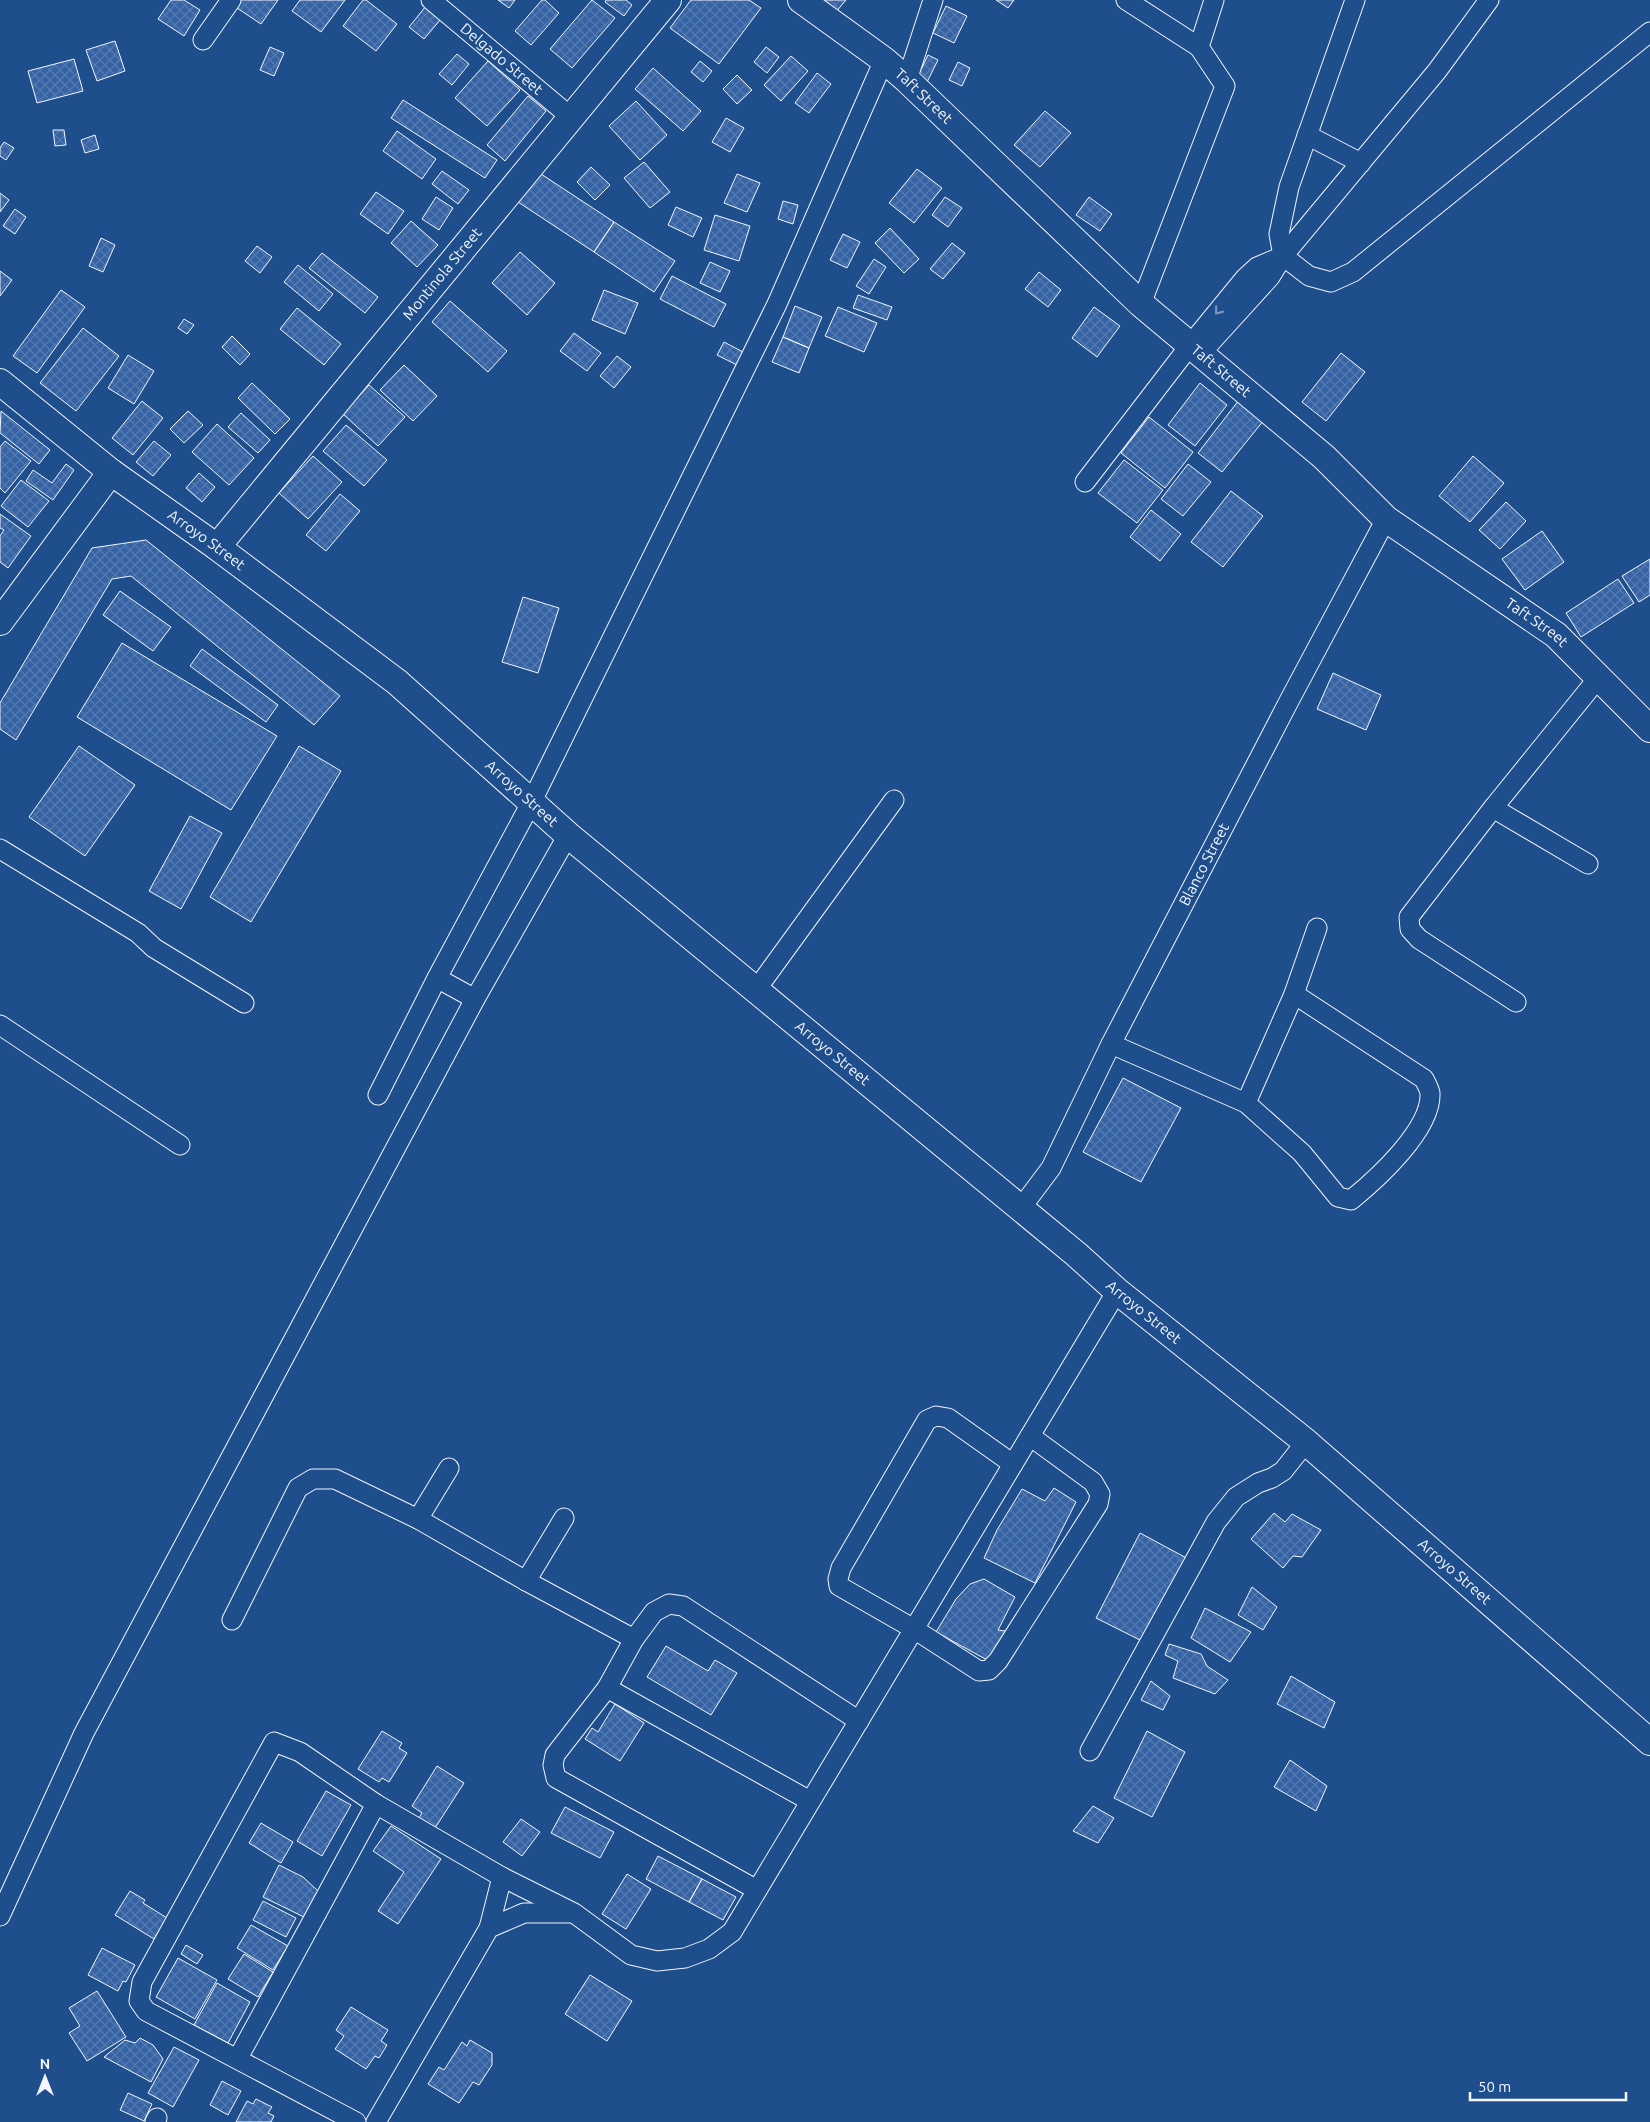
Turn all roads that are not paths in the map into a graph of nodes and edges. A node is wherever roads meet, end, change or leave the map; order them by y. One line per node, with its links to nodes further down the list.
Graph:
1 (231, 0): 11 (street)
2 (431, 0): 15 (street, Delgado Street)
3 (668, 0): 15 (street, Montinola Street)
4 (801, 0): 13 (street, Taft Street)
5 (934, 0): 14 (street)
6 (1126, 0): 12 (street)
7 (1214, 0): 12 (street)
8 (1355, 0): 16 (street)
9 (1489, 0): 17 (street)
10 (1650, 32): 18 (street)
11 (203, 40)
12 (1198, 47): 19 (street)
13 (884, 60): 14 (street, Taft Street); 30 (street)
14 (908, 80): 19 (street, Taft Street)
15 (572, 118): 25 (street, Montinola Street)
16 (1307, 135): 17 (street); 18 (street)
17 (1361, 163): 18 (street)
18 (1283, 256): 20 (street)
19 (1141, 304): 20 (street, Taft Street)
20 (1196, 348): 23 (street); 24 (street, Taft Street)
21 (0, 382): 22 (street, Arroyo Street)
22 (110, 472): 25 (street, Arroyo Street); 26 (street)
23 (1085, 482)
24 (1386, 519): 27 (street, Taft Street); 43 (street, Blanco Street)
25 (217, 547): 30 (street, Arroyo Street)
26 (0, 622)
27 (1599, 678): 28 (street, Taft Street); 31 (street)
28 (1650, 730)
29 (894, 800): 37 (street)
30 (531, 803): 32 (street, Arroyo Street); 36 (street)
31 (1493, 808): 34 (street); 40 (street)
32 (568, 835): 37 (street, Arroyo Street); 39 (street)
33 (0, 849): 41 (street)
34 (1588, 864)
35 (1317, 928): 38 (street)
36 (437, 978): 39 (street); 44 (street)
37 (756, 990): 47 (street, Arroyo Street)
38 (1294, 994): 45 (street); 45 (street)
39 (475, 999): 68 (street)
40 (1516, 1002)
41 (244, 1003)
42 (0, 1025): 46 (street)
43 (1111, 1044): 45 (street); 47 (street, Blanco Street)
44 (378, 1095)
45 (1246, 1103)
46 (180, 1146)
47 (1020, 1208): 48 (street, Arroyo Street)
48 (1117, 1292): 49 (street); 50 (street, Arroyo Street)
49 (1030, 1436): 51 (street); 57 (street)
50 (1306, 1442): 61 (street, Arroyo Street); 62 (street)
51 (1013, 1464): 57 (street); 57 (street)
52 (449, 1468): 54 (street)
53 (564, 1518): 55 (street)
54 (418, 1519): 55 (street); 56 (street)
55 (526, 1581): 58 (street)
56 (232, 1620)
57 (914, 1629): 60 (street)
58 (634, 1639): 59 (street); 60 (street)
59 (606, 1688): 63 (street); 66 (street)
60 (859, 1720): 63 (street)
61 (1650, 1742)
62 (1090, 1751)
63 (810, 1801): 66 (street)
64 (376, 1804): 65 (street); 70 (street); 70 (street)
65 (502, 1876): 67 (street); 69 (street)
66 (757, 1890): 67 (street)
67 (574, 1913): 69 (street)
68 (0, 1916)
69 (489, 1928): 72 (street)
70 (238, 2058): 71 (street)
71 (356, 2122)
72 (376, 2122)

